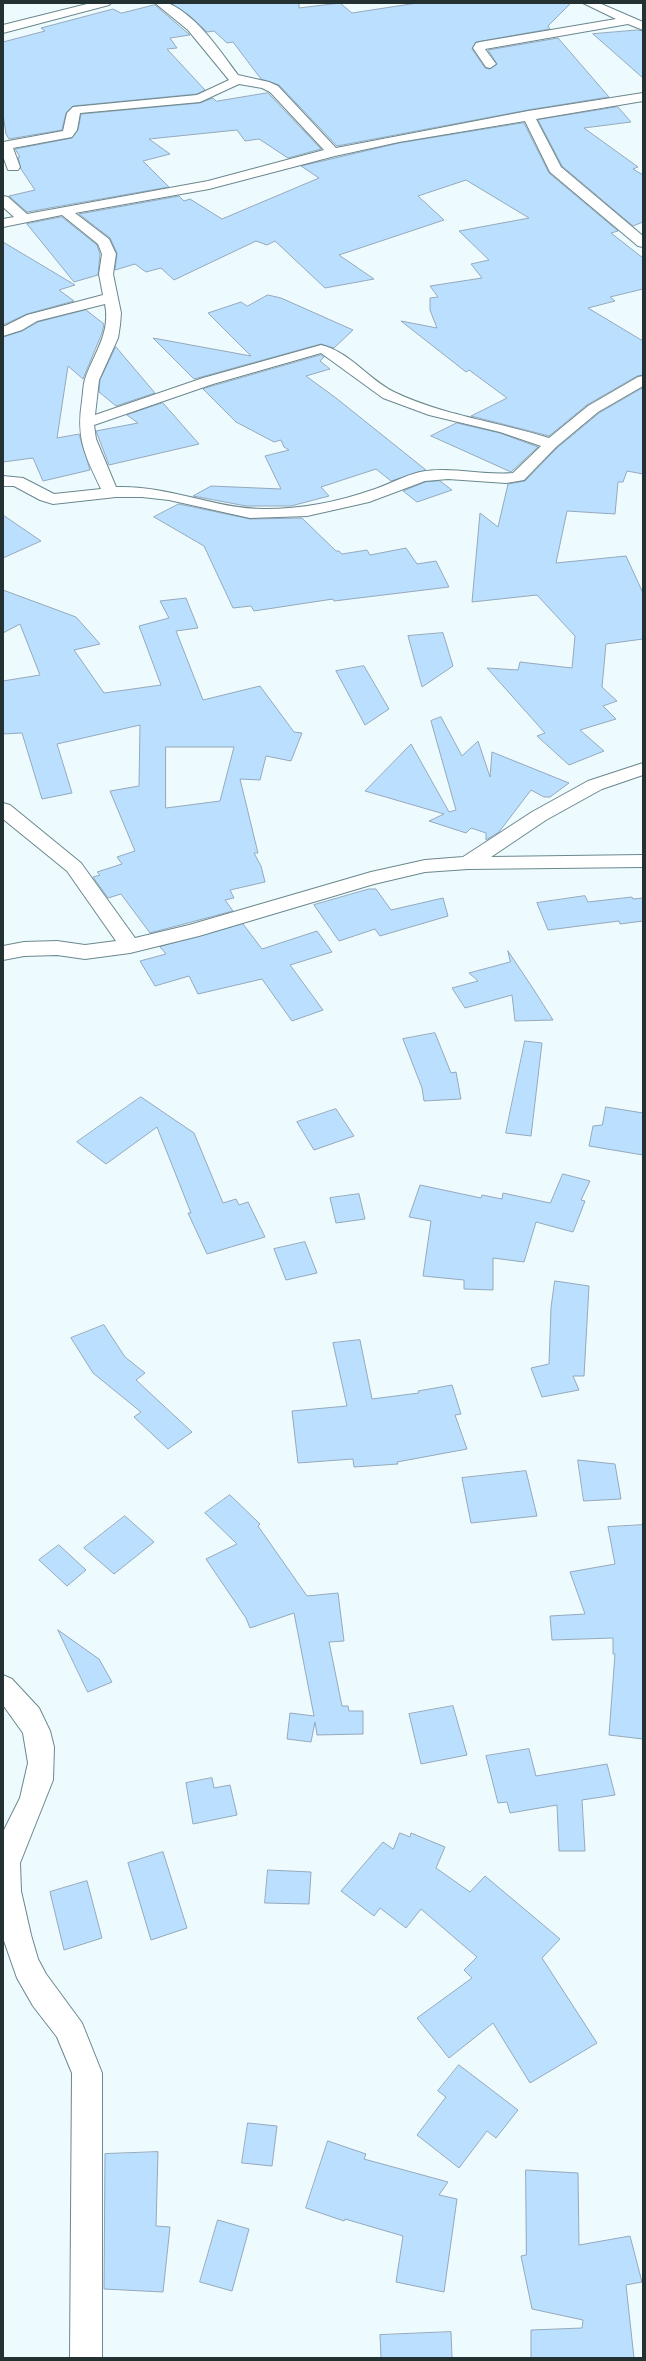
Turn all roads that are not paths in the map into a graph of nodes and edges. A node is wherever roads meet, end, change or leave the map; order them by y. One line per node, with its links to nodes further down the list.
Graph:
1 (105, 3): 6 (street)
2 (161, 3): 10 (street)
3 (589, 3): 5 (street)
4 (3, 18): 6 (street)
5 (629, 20): 7 (street); 9 (street)
6 (20, 24): 8 (street)
7 (643, 26)
8 (3, 29)
9 (490, 64)
10 (238, 80): 13 (street); 14 (street)
11 (643, 97): 12 (street)
12 (528, 116): 13 (street); 19 (street)
13 (334, 152): 16 (street)
14 (13, 167)
15 (3, 200): 17 (street)
16 (65, 210): 17 (street); 20 (street)
17 (25, 219): 18 (street)
18 (3, 223)
19 (643, 243)
20 (110, 298): 21 (street); 23 (street)
21 (3, 332)
22 (643, 380): 24 (street)
23 (86, 423): 24 (street); 26 (street)
24 (551, 444): 26 (street)
25 (3, 481): 26 (street)
26 (110, 492)
27 (643, 769): 30 (street)
28 (3, 809): 31 (street)
29 (643, 861): 30 (street)
30 (468, 863): 31 (street)
31 (130, 946): 32 (street)
32 (3, 953)
33 (3, 1687): 34 (street)
34 (86, 2358)

